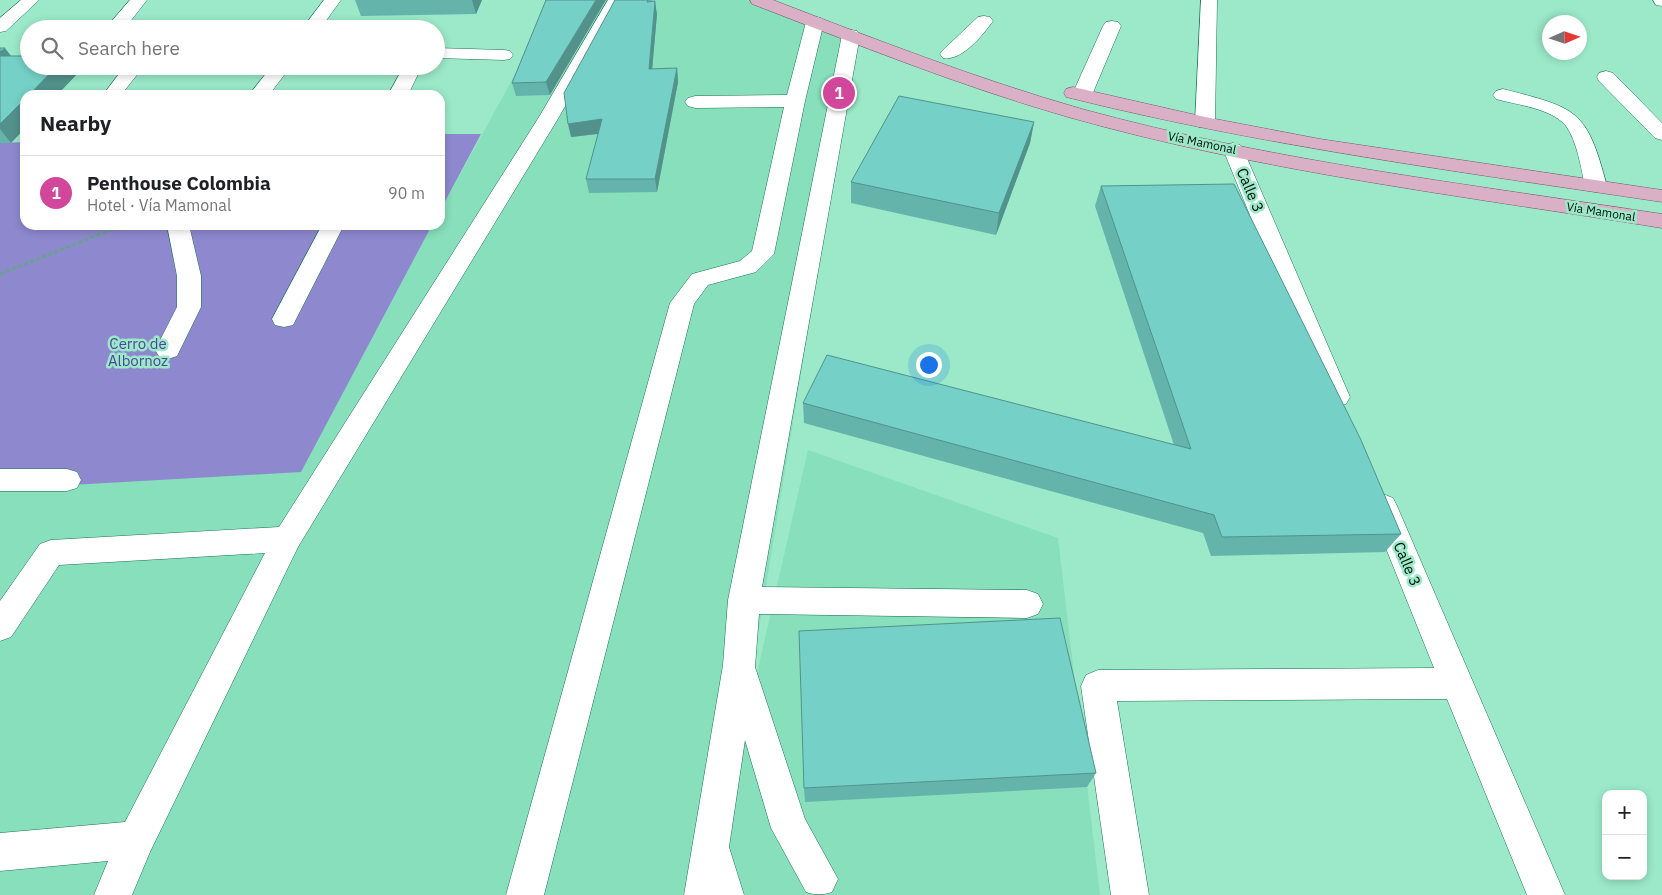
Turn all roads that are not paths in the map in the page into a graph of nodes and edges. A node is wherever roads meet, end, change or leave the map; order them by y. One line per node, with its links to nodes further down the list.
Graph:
1 (31, 0): 13 (street)
2 (139, 0): 8 (street)
3 (333, 0): 9 (street)
4 (616, 0): 45 (street)
5 (758, 0): 11 (main road, Vía Mamonal)
6 (806, 0): 16 (main road)
7 (1209, 0): 31 (street)
8 (122, 20)
9 (318, 20)
10 (984, 21): 16 (street)
11 (815, 22): 14 (main road, Vía Mamonal); 29 (street)
12 (1112, 26): 27 (street)
13 (0, 27)
14 (851, 35): 33 (main road, Vía Mamonal); 46 (street)
15 (445, 53): 17 (street)
16 (948, 54): 22 (main road)
17 (504, 55)
18 (128, 75): 24 (street)
19 (275, 75): 25 (street)
20 (408, 75): 26 (street)
21 (1606, 77): 32 (street)
22 (1026, 78)
23 (1054, 87): 27 (main road, Vía Mamonal)
24 (115, 90)
25 (263, 90)
26 (401, 90)
27 (1082, 95): 31 (main road, Vía Mamonal)
28 (1503, 95): 34 (street)
29 (795, 101): 30 (street); 56 (street)
30 (695, 102)
31 (1205, 123): 34 (main road, Vía Mamonal)
32 (1662, 134)
33 (1232, 149): 36 (main road, Vía Mamonal); 41 (street, Calle 3)
34 (1596, 186): 35 (main road, Vía Mamonal)
35 (1662, 196)
36 (1662, 221)
37 (179, 230): 40 (street)
38 (331, 230): 39 (street)
39 (284, 319)
40 (168, 350)
41 (1349, 425)
42 (0, 480): 43 (street)
43 (68, 480)
44 (1372, 480): 50 (street, Calle 3)
45 (287, 539): 48 (street); 51 (street)
46 (744, 600): 47 (street); 49 (street)
47 (1027, 604)
48 (0, 627)
49 (739, 665): 52 (street); 54 (street)
50 (1457, 683): 59 (street); 60 (street, Calle 3)
51 (136, 840): 53 (street); 55 (street)
52 (711, 847): 57 (street); 58 (street)
53 (0, 852)
54 (819, 879)
55 (113, 895)
56 (525, 895)
57 (703, 895)
58 (725, 895)
59 (1130, 895)
60 (1546, 895)

